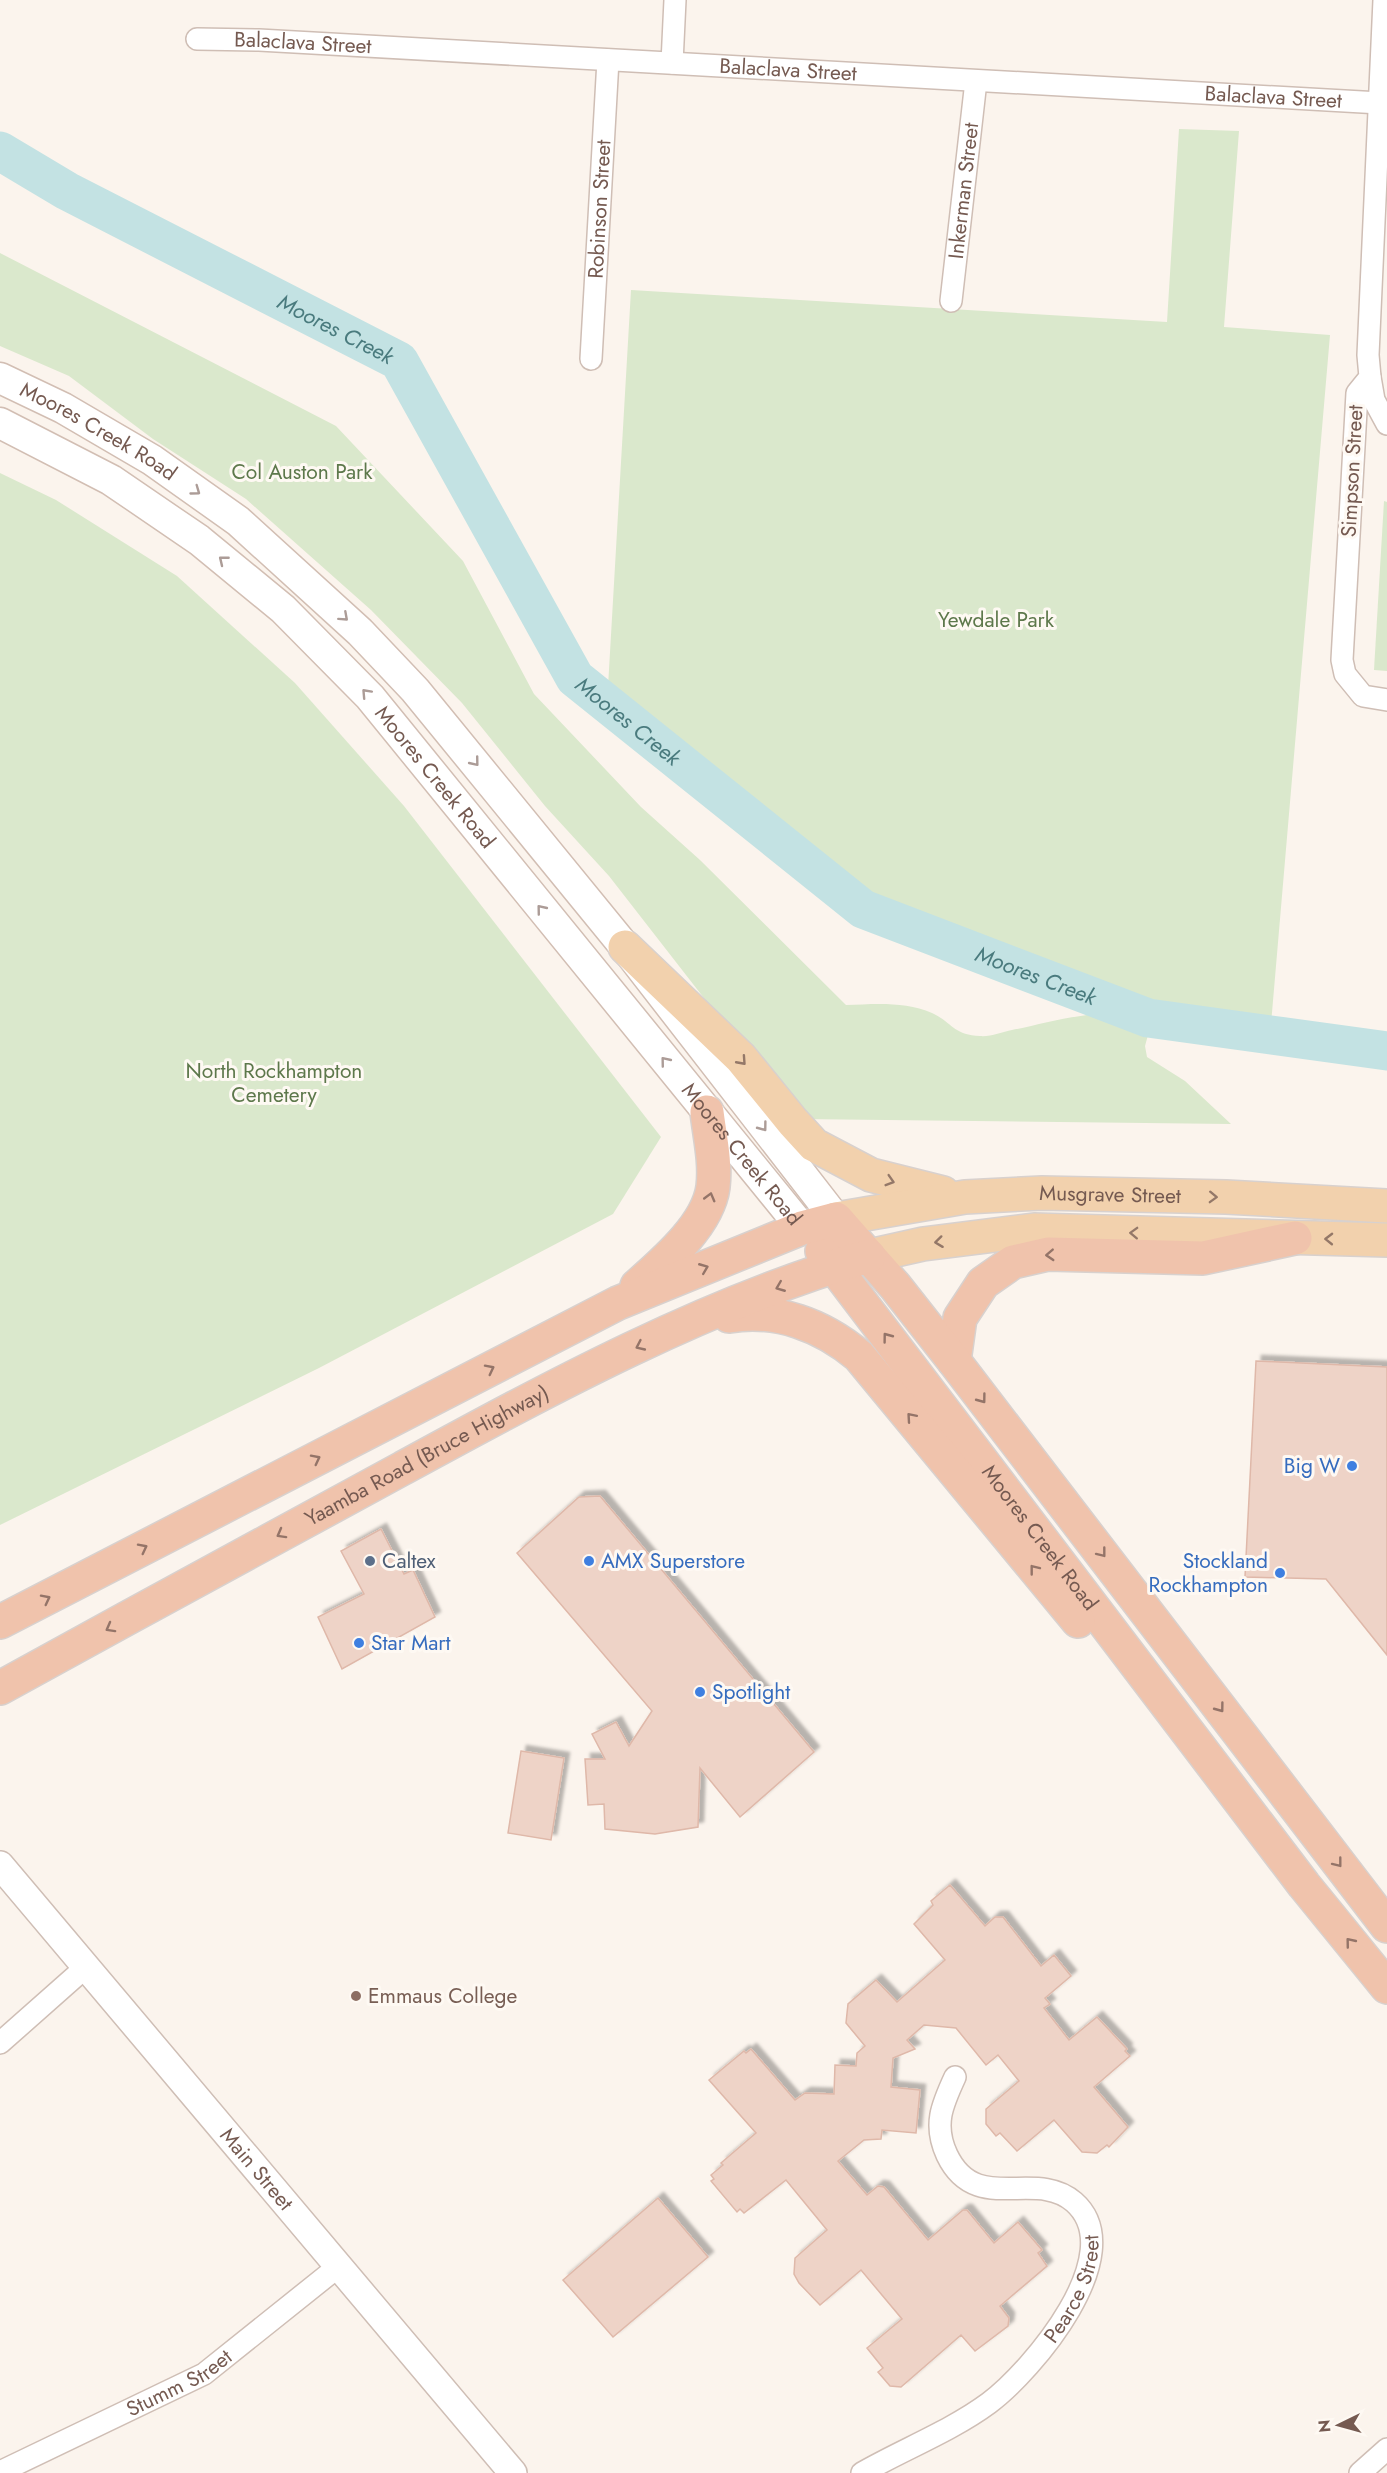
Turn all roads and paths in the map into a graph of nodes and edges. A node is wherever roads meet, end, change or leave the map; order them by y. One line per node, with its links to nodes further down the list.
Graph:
1 (675, 0): 6 (street)
2 (1384, 0): 3 (street, Simpson Street)
3 (1385, 21): 8 (street, Simpson Street)
4 (196, 39): 5 (street, Balaclava Street)
5 (608, 60): 6 (street, Balaclava Street); 10 (street, Robinson Street)
6 (672, 63): 7 (street, Balaclava Street)
7 (976, 81): 8 (street, Balaclava Street); 9 (street, Inkerman Street)
8 (1380, 103): 11 (street, Simpson Street)
9 (951, 301)
10 (591, 359)
11 (1370, 377): 14 (street); 15 (street, Simpson Street)
12 (0, 378): 16 (main road, Moores Creek Road, one-way to 16)
13 (0, 423): 17 (main road, Moores Creek Road, one-way to 13)
14 (1387, 424)
15 (1387, 700)
16 (625, 947): 18 (main road, one-way to 18); 20 (main road, Moores Creek Road, one-way to 20)
17 (707, 1112): 21 (main road, Moores Creek Road); 26 (highway, one-way to 17)
18 (965, 1197): 19 (main road, Musgrave Street, one-way to 19); 20 (main road, Musgrave Street)
19 (1387, 1206)
20 (836, 1219): 21 (highway); 24 (highway, Moores Creek Road)
21 (802, 1228): 25 (highway, Moores Creek Road); 26 (highway, one-way to 21)
22 (1295, 1238): 23 (main road, Musgrave Street, one-way to 22); 24 (main road, Musgrave Street, one-way to 24); 28 (highway, one-way to 28)
23 (1387, 1240)
24 (869, 1256): 25 (highway, Yaamba Road (Bruce Highway)); 28 (highway, Moores Creek Road)
25 (835, 1266): 27 (highway, Yaamba Road (Bruce Highway), one-way to 27); 31 (highway, Moores Creek Road, one-way to 25)
26 (618, 1303): 29 (highway, one-way to 26)
27 (693, 1321): 30 (highway, Yaamba Road (Bruce Highway), one-way to 30); 31 (highway, one-way to 27)
28 (954, 1361): 33 (highway, Moores Creek Road, one-way to 33)
29 (0, 1622)
30 (0, 1688)
31 (1266, 1834): 35 (highway, Moores Creek Road, one-way to 31)
32 (0, 1865): 34 (street, Main Street)
33 (1387, 1926)
34 (87, 1966): 36 (street); 38 (street, Main Street)
35 (1387, 1987)
36 (0, 2043)
37 (955, 2077): 42 (street, Pearce Street)
38 (339, 2266): 40 (street, Stumm Street); 41 (street, Main Street)
39 (1387, 2449): 43 (street)
40 (0, 2472)
41 (513, 2473)
42 (862, 2473)
43 (1360, 2473)

